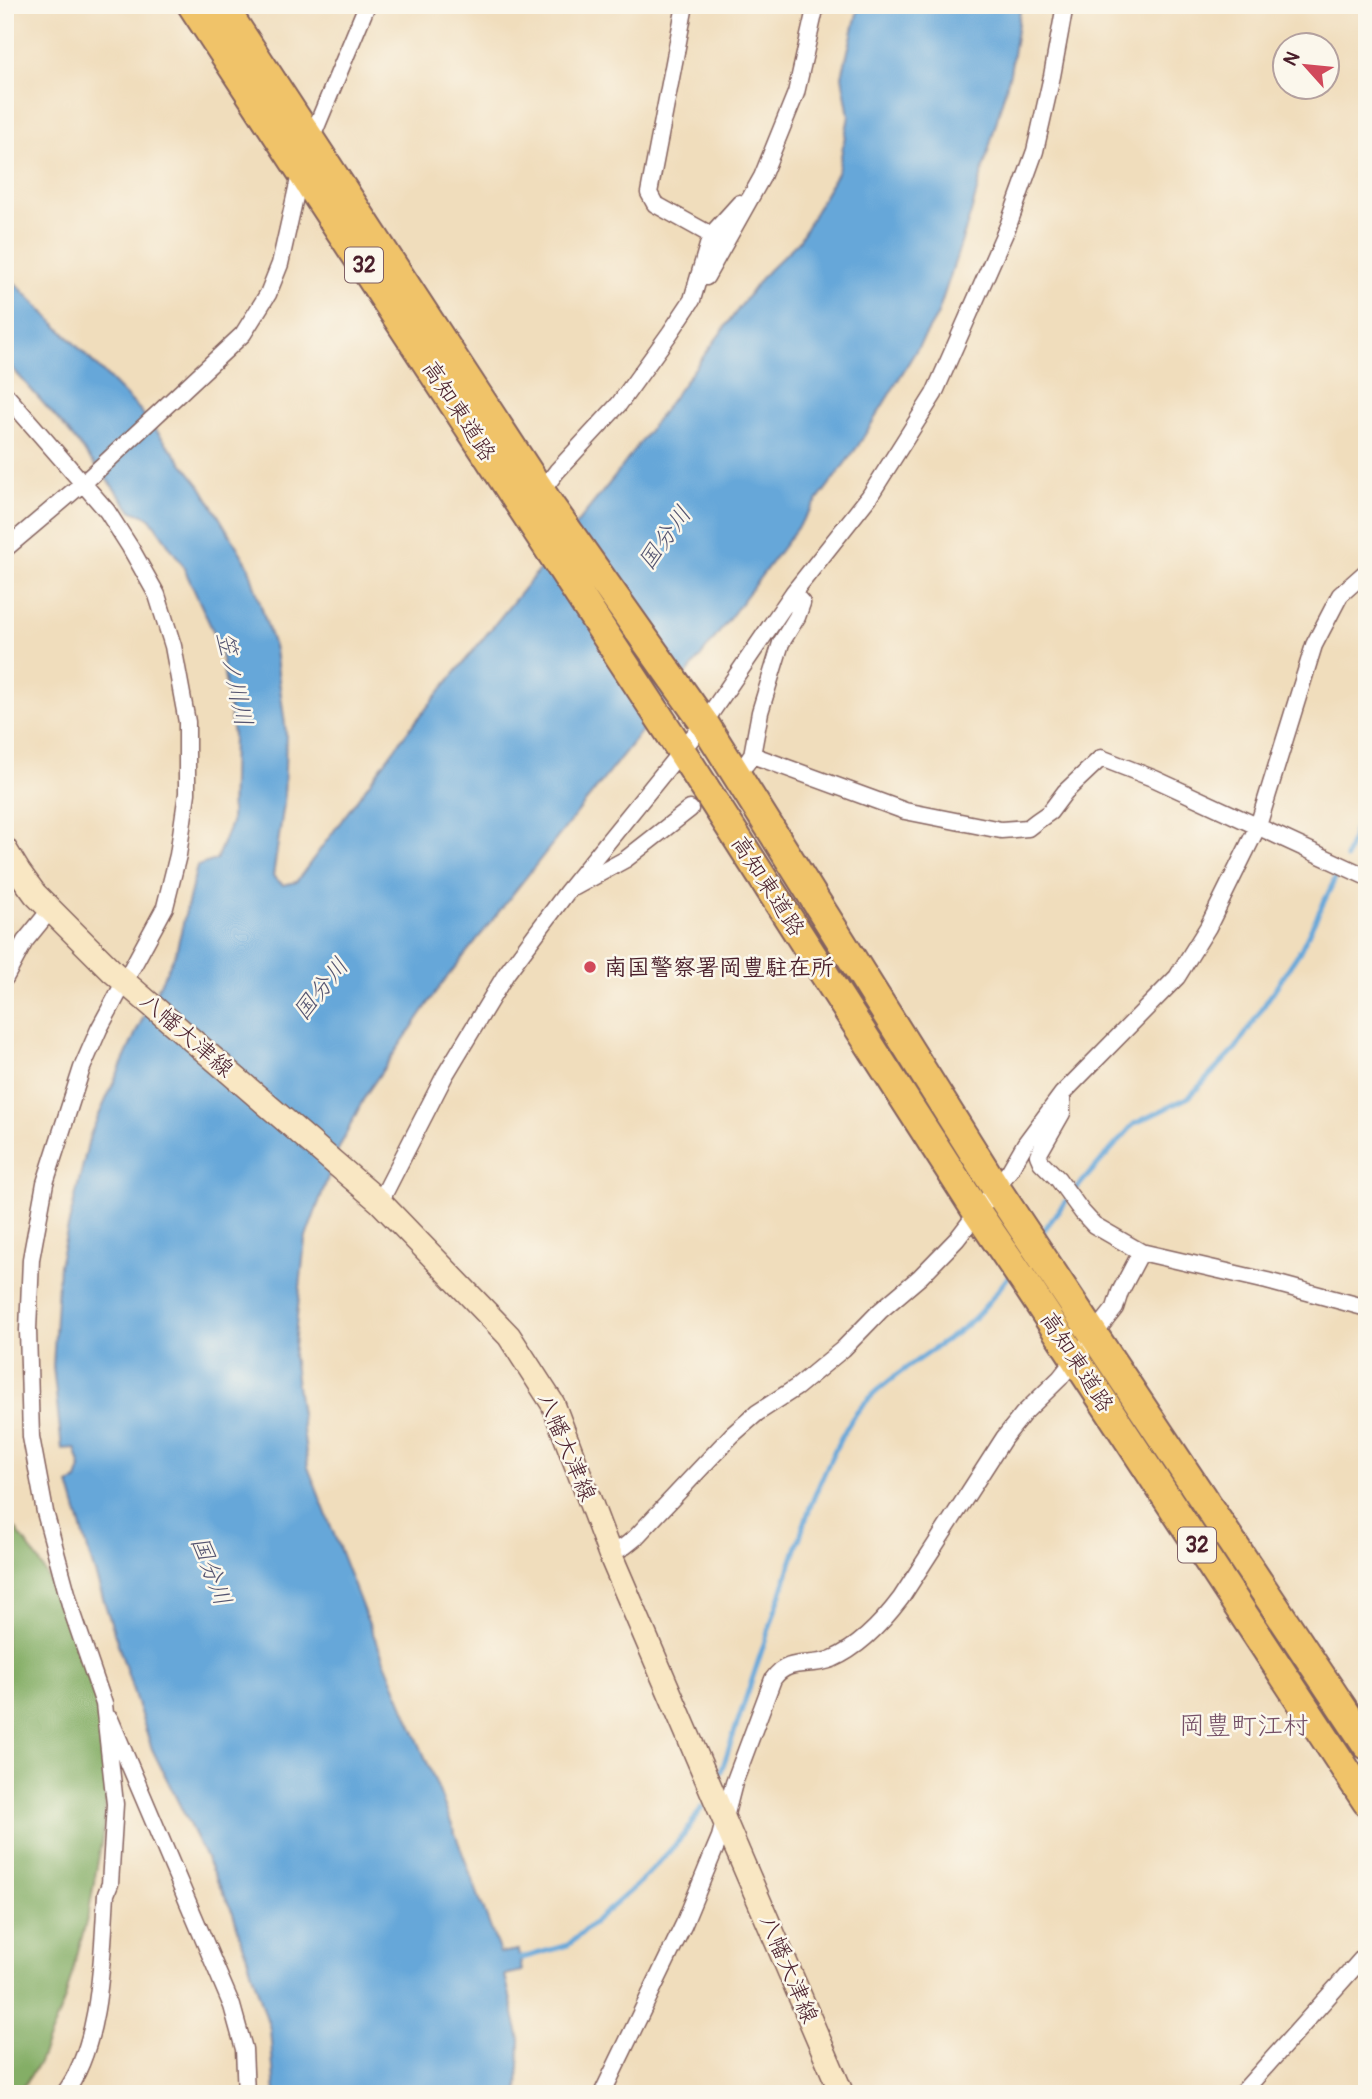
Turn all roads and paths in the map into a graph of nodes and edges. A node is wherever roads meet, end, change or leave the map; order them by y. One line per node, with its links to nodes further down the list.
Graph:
1 (192, 5): 8 (highway, 高知東道路 / 32)
2 (222, 5): 7 (highway, 高知東道路 / 32)
3 (367, 5): 7 (street)
4 (685, 5): 10 (street)
5 (816, 5): 9 (street)
6 (1065, 5): 17 (street)
7 (311, 140): 8 (street); 14 (highway, 高知東道路 / 32)
8 (301, 170): 13 (street); 14 (highway, 高知東道路 / 32)
9 (762, 177): 10 (street); 11 (street)
10 (711, 235): 11 (street)
11 (692, 300): 14 (street)
12 (5, 394): 13 (street)
13 (85, 481): 15 (street); 27 (street)
14 (538, 509): 18 (highway, 高知東道路 / 32); 19 (highway, 高知東道路 / 32)
15 (5, 549)
16 (1367, 571): 21 (street)
17 (793, 593): 18 (street); 21 (street)
18 (698, 716): 19 (street); 29 (highway, 高知東道路 / 32)
19 (677, 743): 24 (street); 31 (highway, 高知東道路 / 32)
20 (690, 809): 24 (street)
21 (1258, 826): 23 (street); 28 (street)
22 (5, 849): 25 (main road, 八幡大津線)
23 (1367, 877)
24 (567, 892): 30 (street)
25 (51, 909): 26 (street); 27 (main road, 八幡大津線)
26 (5, 978)
27 (126, 983): 30 (main road, 八幡大津線); 39 (street)
28 (1062, 1094): 29 (street); 33 (street)
29 (996, 1188): 31 (street); 32 (highway, 高知東道路 / 32)
30 (376, 1199): 38 (main road, 八幡大津線)
31 (977, 1212): 32 (highway, 高知東道路 / 32); 38 (street)
32 (1007, 1231): 34 (highway, 高知東道路 / 32)
33 (1140, 1252): 35 (street); 36 (street)
34 (1038, 1278): 36 (highway, 高知東道路 / 32); 37 (highway, 高知東道路 / 32)
35 (1367, 1308)
36 (1094, 1335): 37 (street); 40 (highway, 高知東道路 / 32)
37 (1075, 1359): 41 (highway, 高知東道路 / 32); 42 (street)
38 (610, 1554): 42 (main road, 八幡大津線)
39 (104, 1704): 44 (street); 45 (street)
40 (1367, 1745)
41 (1367, 1802)
42 (725, 1819): 46 (street); 47 (main road, 八幡大津線)
43 (1367, 1953): 48 (street)
44 (64, 2094)
45 (246, 2094)
46 (602, 2094)
47 (842, 2094)
48 (1241, 2094)

